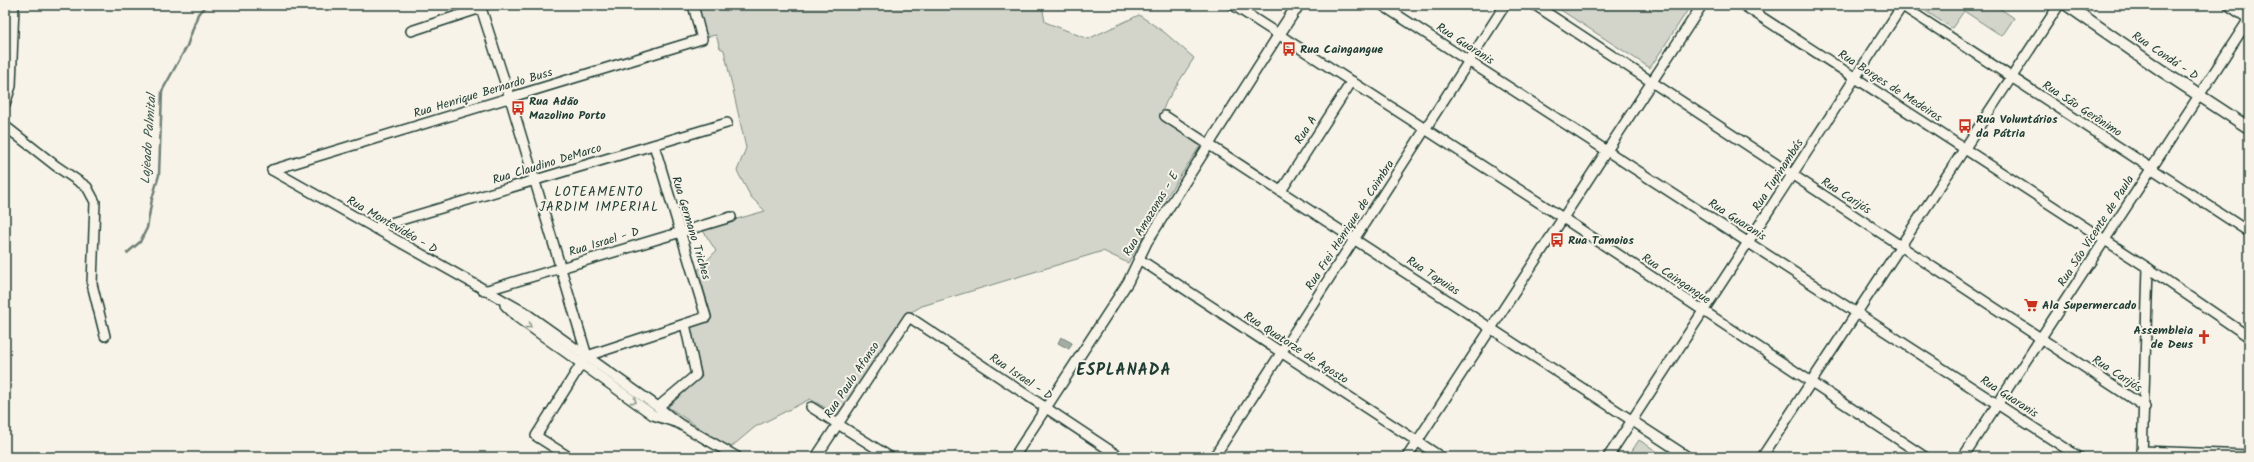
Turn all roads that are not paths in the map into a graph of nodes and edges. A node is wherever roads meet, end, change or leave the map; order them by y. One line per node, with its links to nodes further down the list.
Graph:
1 (14, 5): 25 (street)
2 (693, 5): 24 (street, Rua Henrique Bernardo Buss)
3 (1232, 5): 17 (street, Rua Caingangue)
4 (1298, 5): 17 (street, Rua Amazonas - E)
5 (1382, 5): 18 (street, Rua Guaranis)
6 (1506, 5): 18 (street, Rua Frei Henrique de Coimbra)
7 (1535, 5): 22 (street, Rua Carijós)
8 (1702, 5): 22 (street)
9 (1743, 5): 20 (street, Rua Borges de Medeiros)
10 (1902, 5): 19 (street, Rua São Gerônimo); 20 (street, Rua Tupinambás)
11 (2059, 5): 19 (street)
12 (2067, 5): 23 (street, Rua Condá - D)
13 (2228, 5): 15 (street)
14 (480, 7): 16 (street); 24 (street)
15 (2249, 19): 23 (street, Rua São Vicente de Paula)
16 (411, 31)
17 (1280, 34): 21 (street, Rua Caingangue); 32 (street, Rua Amazonas - E)
18 (1470, 61): 30 (street, Rua Frei Henrique de Coimbra); 34 (street, Rua Guaranis)
19 (2011, 77): 33 (street); 35 (street, Rua São Gerônimo)
20 (1856, 79): 33 (street, Rua Borges de Medeiros); 37 (street, Rua Tupinambás)
21 (1352, 81): 30 (street, Rua Caingangue); 39 (street, Rua A)
22 (1652, 82): 34 (street); 37 (street, Rua Carijós)
23 (2199, 95): 29 (street, Rua Condá - D); 35 (street, Rua São Vicente de Paula)
24 (510, 98): 36 (street, Rua Henrique Bernardo Buss); 38 (street)
25 (5, 104)
26 (1165, 116): 32 (street, Rua Tapuias)
27 (727, 123): 31 (street, Rua Claudino DeMarco)
28 (5, 126): 60 (street)
29 (2249, 128)
30 (1425, 129): 41 (street, Rua Caingangue); 45 (street, Rua Frei Henrique de Coimbra)
31 (654, 145): 38 (street, Rua Claudino DeMarco); 44 (street, Rua Germano Triches)
32 (1209, 145): 39 (street, Rua Tapuias); 49 (street, Rua Amazonas - E)
33 (1964, 149): 46 (street, Rua Borges de Medeiros); 48 (street)
34 (1608, 150): 41 (street); 47 (street, Rua Guaranis)
35 (2151, 168): 43 (street, Rua São Gerônimo); 46 (street, Rua São Vicente de Paula)
36 (272, 170): 42 (street, Rua Montevidéo - D)
37 (1793, 175): 47 (street, Rua Tupinambás); 48 (street, Rua Carijós)
38 (534, 181): 42 (street, Rua Claudino DeMarco); 50 (street)
39 (1280, 191): 45 (street, Rua Tapuias)
40 (732, 217): 44 (street, Rua Israel - D)
41 (1563, 218): 54 (street, Rua Caingangue); 59 (street)
42 (374, 228): 52 (street, Rua Montevidéo - D)
43 (2249, 232)
44 (679, 233): 50 (street, Rua Israel - D); 57 (street, Rua Germano Triches)
45 (1354, 240): 59 (street, Rua Tapuias); 64 (street, Rua Frei Henrique de Coimbra)
46 (2104, 240): 51 (street, Rua Borges de Medeiros); 63 (street, Rua São Vicente de Paula)
47 (1749, 242): 54 (street, Rua Tupinambás); 55 (street, Rua Guaranis)
48 (1900, 246): 55 (street); 63 (street, Rua Carijós)
49 (1139, 259): 64 (street, Rua Quatorze de Agosto); 71 (street, Rua Amazonas - E)
50 (560, 268): 52 (street, Rua Israel - D); 65 (street)
51 (2148, 268): 62 (street, Rua Borges de Medeiros); 70 (street)
52 (484, 291): 53 (street, Rua Montevidéo - D)
53 (500, 300): 58 (street, Rua Montevidéo - D); 61 (street, Rua Montevidéo - D, one-way to 61)
54 (1703, 312): 66 (street, Rua Caingangue); 72 (street, Rua Tupinambás)
55 (1856, 312): 66 (street); 67 (street, Rua Guaranis)
56 (909, 317): 71 (street, Rua Israel - D); 74 (street, Rua Paulo Afonso)
57 (685, 324): 65 (street); 68 (street)
58 (550, 329): 61 (street); 65 (street, Rua Montevidéo - D)
59 (1491, 329): 72 (street, Rua Tapuias); 75 (street)
60 (105, 336)
61 (544, 337): 65 (street, Rua Montevidéo - D)
62 (2249, 337)
63 (2040, 338): 67 (street, Rua São Vicente de Paula); 70 (street, Rua Carijós)
64 (1281, 353): 75 (street, Rua Quatorze de Agosto); 84 (street, Rua Frei Henrique de Coimbra)
65 (584, 359): 68 (street, Rua Montevidéo - D); 73 (street, Rua Montevidéo - D, one-way to 73); 78 (street)
66 (1811, 382): 89 (street); 90 (street, Rua Caingangue)
67 (1998, 404): 91 (street, Rua São Vicente de Paula); 92 (street, Rua Guaranis)
68 (658, 407): 73 (street, Rua Montevidéo - D)
69 (811, 407): 74 (street)
70 (2145, 407): 76 (street)
71 (1046, 408): 82 (street, Rua Amazonas - E); 83 (street, Rua Israel - D)
72 (1632, 420): 87 (street, Rua Tupinambás); 88 (street, Rua Tapuias)
73 (678, 423): 79 (street, Rua Montevidéo - D)
74 (838, 423): 80 (street, Rua Paulo Afonso); 81 (street)
75 (1418, 442): 85 (street); 86 (street, Rua Quatorze de Agosto)
76 (2142, 454): 77 (street)
77 (2249, 455)
78 (569, 457)
79 (737, 457)
80 (816, 457)
81 (890, 457)
82 (1014, 457)
83 (1120, 457)
84 (1214, 457)
85 (1407, 457)
86 (1441, 457)
87 (1608, 457)
88 (1688, 457)
89 (1762, 457)
90 (1925, 457)
91 (1963, 457)
92 (2079, 457)

